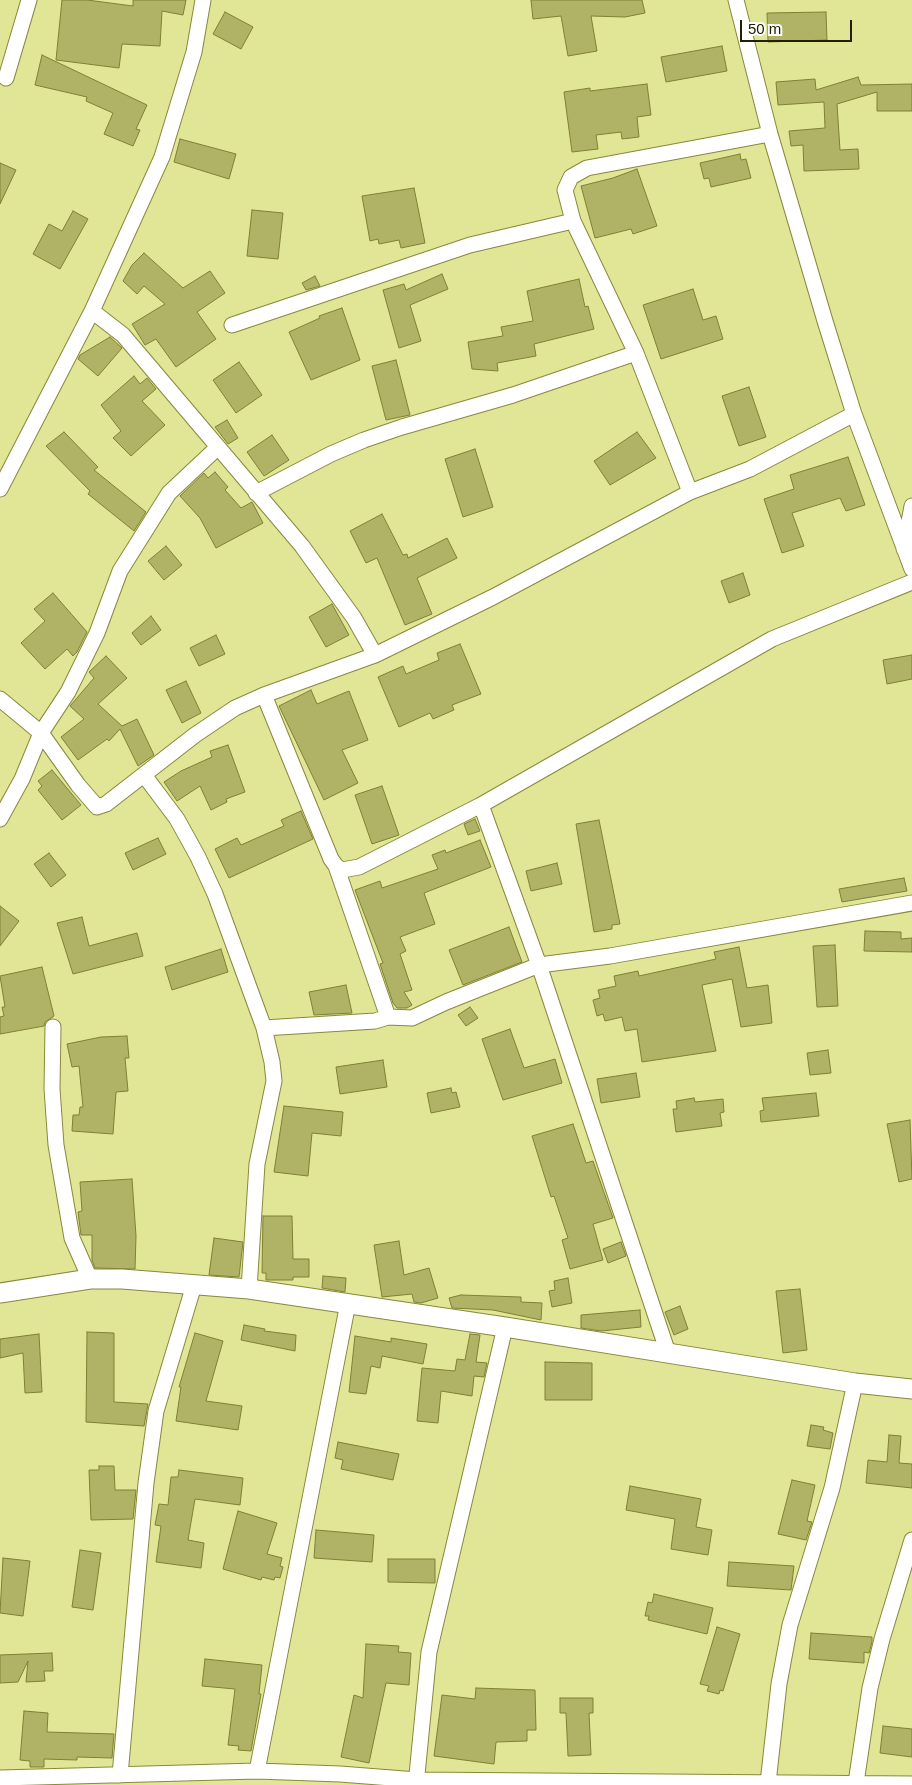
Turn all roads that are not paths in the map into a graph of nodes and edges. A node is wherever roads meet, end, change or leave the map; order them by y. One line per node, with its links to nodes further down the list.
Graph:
1 (29, 0): 4 (street)
2 (203, 0): 7 (street)
3 (736, 0): 5 (street)
4 (6, 78)
5 (770, 134): 6 (street); 10 (street)
6 (573, 221): 8 (street); 9 (street)
7 (92, 311): 11 (street); 12 (street)
8 (232, 325)
9 (636, 353): 13 (street); 14 (street)
10 (854, 414): 14 (street); 16 (street)
11 (218, 446): 13 (street); 22 (street)
12 (0, 489)
13 (256, 492): 19 (street)
14 (690, 492): 19 (street)
15 (912, 506): 16 (street)
16 (904, 550): 17 (street)
17 (912, 570)
18 (912, 582): 24 (street)
19 (375, 655): 20 (street)
20 (264, 694): 23 (street); 26 (street)
21 (0, 699): 22 (street)
22 (41, 733): 23 (street); 25 (street)
23 (144, 775): 31 (street)
24 (481, 805): 26 (street); 28 (street)
25 (0, 819)
26 (336, 866): 29 (street)
27 (912, 903): 28 (street)
28 (539, 966): 29 (street); 38 (street)
29 (388, 1016): 31 (street)
30 (53, 1027): 32 (street)
31 (264, 1028): 34 (street)
32 (90, 1279): 33 (street); 35 (street)
33 (194, 1285): 34 (street); 43 (street)
34 (249, 1289): 36 (street)
35 (0, 1293)
36 (348, 1304): 37 (street); 42 (street)
37 (505, 1327): 38 (street); 45 (street)
38 (668, 1353): 39 (street)
39 (855, 1383): 40 (street); 46 (street)
40 (912, 1389)
41 (912, 1540): 47 (street)
42 (257, 1771): 43 (street); 45 (street)
43 (120, 1775): 44 (street)
44 (0, 1778)
45 (417, 1783): 48 (street)
46 (768, 1783): 47 (street); 48 (street)
47 (856, 1783): 49 (street)
48 (674, 1784)
49 (912, 1784)

